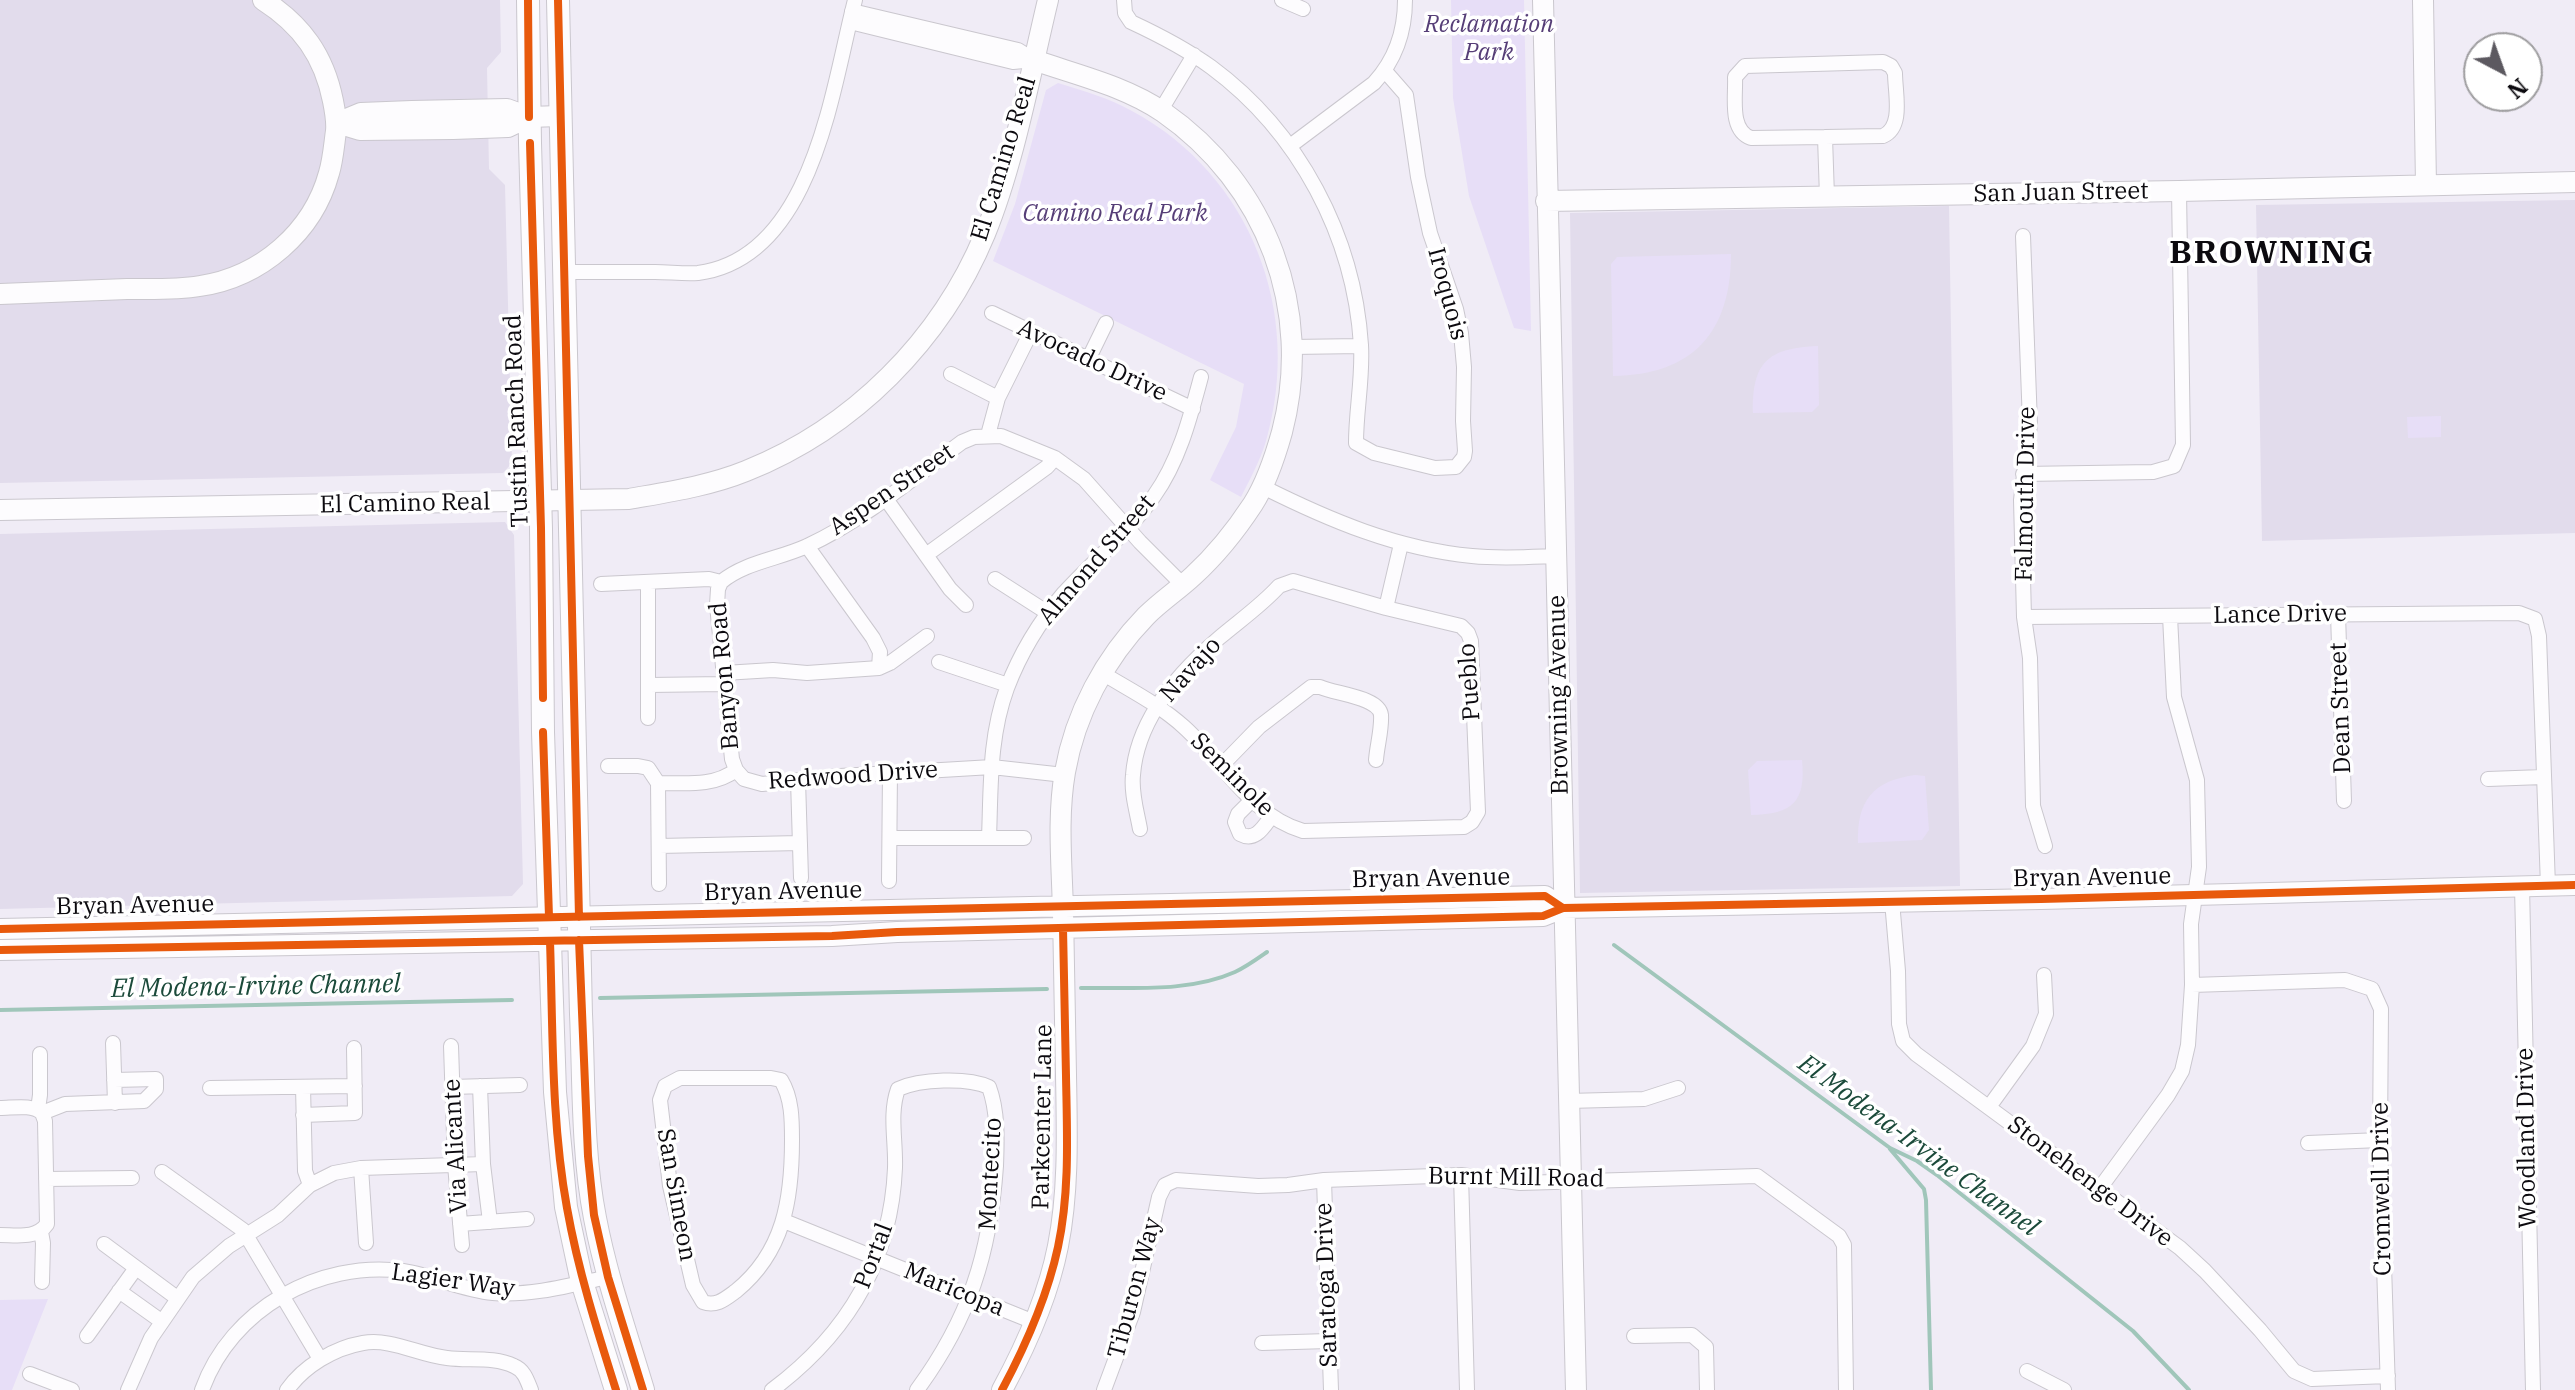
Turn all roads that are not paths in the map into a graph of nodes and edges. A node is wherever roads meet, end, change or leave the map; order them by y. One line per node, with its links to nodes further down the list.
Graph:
1 (263, 0): 18 (main road)
2 (528, 0): 17 (main road, Tustin Ranch Road)
3 (558, 0): 16 (main road, Tustin Ranch Road)
4 (1048, 0): 13 (main road, El Camino Real)
5 (1282, 0): 10 (street)
6 (1405, 0): 14 (street)
7 (1543, 0): 25 (main road, Browning Avenue)
8 (2423, 0): 22 (main road)
9 (1124, 7): 12 (street)
10 (1303, 9)
11 (852, 11): 13 (street, Parkcenter Lane); 27 (street, Parkcenter Lane)
12 (1194, 55): 15 (street); 20 (street)
13 (1034, 60): 15 (main road, Parkcenter Lane); 45 (main road, El Camino Real)
14 (1385, 71): 20 (street); 32 (street, Iroquois)
15 (1161, 110): 33 (main road, Parkcenter Lane)
16 (560, 116): 17 (main road); 27 (main road, Tustin Ranch Road)
17 (529, 117): 18 (main road); 44 (main road, Tustin Ranch Road)
18 (337, 123): 28 (main road)
19 (1825, 137): 19 (street); 24 (street)
20 (1290, 146): 32 (street)
21 (2575, 182): 22 (main road, San Juan Street)
22 (2426, 185): 23 (main road, San Juan Street)
23 (2179, 191): 24 (main road, San Juan Street); 41 (street)
24 (1827, 197): 25 (main road, San Juan Street)
25 (1546, 201): 51 (main road, Browning Avenue)
26 (2023, 236): 41 (street, Falmouth Drive)
27 (564, 272): 45 (main road, Tustin Ranch Road)
28 (0, 294)
29 (992, 313): 31 (street, Avocado Drive)
30 (1106, 323): 34 (street)
31 (1031, 332): 34 (street, Avocado Drive); 37 (street)
32 (1361, 346): 33 (street)
33 (1292, 347): 42 (main road, Parkcenter Lane)
34 (1088, 360): 38 (street, Avocado Drive)
35 (951, 374): 37 (street)
36 (1201, 377): 38 (street, Almond Street)
37 (998, 398): 39 (street)
38 (1193, 409): 47 (street, Almond Street)
39 (988, 435): 40 (street); 43 (street, Aspen Street)
40 (1055, 458): 47 (street); 50 (street)
41 (2023, 474): 63 (street, Falmouth Drive)
42 (1263, 487): 48 (street); 57 (main road, Parkcenter Lane)
43 (886, 499): 49 (street, Aspen Street); 50 (street)
44 (540, 502): 45 (main road, El Camino Real); 46 (main road, El Camino Real); 105 (main road, Tustin Ranch Road)
45 (570, 502): 106 (main road, Tustin Ranch Road)
46 (0, 510)
47 (1127, 528): 57 (street); 60 (street, Almond Street)
48 (1401, 544): 51 (street); 59 (street)
49 (807, 546): 54 (street, Aspen Street); 66 (street)
50 (926, 555): 58 (street)
51 (1558, 556): 104 (main road, Browning Avenue)
52 (995, 579): 60 (street)
53 (1286, 581): 59 (street, Pueblo); 71 (street, Navajo)
54 (721, 582): 56 (street, Aspen Street); 68 (street, Banyon Road)
55 (601, 584): 56 (street, Aspen Street)
56 (648, 584): 69 (street)
57 (1183, 585): 67 (main road, Parkcenter Lane)
58 (966, 605)
59 (1386, 608): 87 (street, Pueblo)
60 (1048, 613): 70 (street, Almond Street)
61 (2338, 614): 62 (street, Lance Drive); 80 (street, Lance Drive); 85 (street, Dean Street)
62 (2170, 616): 63 (street, Lance Drive); 101 (street)
63 (2024, 617): 94 (street, Falmouth Drive)
64 (927, 636): 66 (street)
65 (939, 662): 70 (street)
66 (879, 668): 68 (street)
67 (1102, 673): 71 (street, Seminole); 79 (main road, Parkcenter Lane)
68 (724, 679): 69 (street); 77 (street, Banyon Road)
69 (649, 685): 72 (street)
70 (1008, 685): 76 (street, Almond Street)
71 (1157, 707): 75 (street, Seminole); 88 (street, Navajo)
72 (648, 718)
73 (1376, 760): 75 (street)
74 (608, 766): 83 (street, Redwood Drive)
75 (1221, 766): 84 (street, Seminole)
76 (992, 767): 78 (street, Redwood Drive); 79 (street, Redwood Drive); 90 (street, Almond Street)
77 (736, 770): 82 (street, Redwood Drive); 83 (street, Redwood Drive)
78 (890, 772): 82 (street, Redwood Drive); 89 (street)
79 (1064, 775): 103 (main road, Parkcenter Lane)
80 (2543, 777): 81 (street); 100 (street)
81 (2488, 779)
82 (798, 780): 92 (street)
83 (658, 783): 93 (street)
84 (1252, 800): 86 (street, Seminole); 86 (street)
85 (2344, 801)
86 (1271, 817): 87 (street, Seminole)
87 (1472, 822)
88 (1140, 829)
89 (891, 838): 90 (street); 96 (street)
90 (989, 838): 91 (street)
91 (1024, 838)
92 (800, 843): 93 (street); 95 (street)
93 (659, 846): 97 (street)
94 (2045, 846)
95 (801, 878)
96 (889, 881)
97 (659, 884)
98 (2575, 885): 100 (main road, Bryan Avenue)
99 (2522, 886): 100 (main road, Bryan Avenue); 101 (main road, Bryan Avenue); 193 (street, Woodland Drive)
100 (2548, 886)
101 (2195, 895): 102 (main road, Bryan Avenue); 113 (street)
102 (1892, 901): 104 (main road, Bryan Avenue); 129 (street, Stonehenge Drive)
103 (1063, 906): 104 (main road, Bryan Avenue); 106 (main road, Bryan Avenue); 107 (main road, Parkcenter Lane)
104 (1563, 908): 107 (main road, Bryan Avenue); 127 (main road, Browning Avenue)
105 (549, 917): 106 (main road, Bryan Avenue); 108 (main road, Bryan Avenue); 110 (main road, Tustin Ranch Road)
106 (579, 917): 109 (main road, Tustin Ranch Road)
107 (1063, 928): 109 (main road, Bryan Avenue); 167 (main road, Parkcenter Lane)
108 (0, 929)
109 (579, 940): 110 (main road, Bryan Avenue); 159 (main road, Tustin Ranch Road)
110 (550, 941): 111 (main road, Bryan Avenue); 161 (main road, Tustin Ranch Road)
111 (0, 950)
112 (2044, 975): 129 (street)
113 (2192, 985): 133 (street, Cromwell Drive); 146 (street)
114 (113, 1043): 118 (street)
115 (451, 1046): 123 (street, Via Alicante)
116 (354, 1048): 120 (street)
117 (40, 1054): 131 (street)
118 (114, 1080): 128 (street); 128 (street)
119 (520, 1085): 121 (street)
120 (355, 1086): 122 (street); 132 (street)
121 (480, 1086): 123 (street); 135 (street)
122 (303, 1087): 124 (street); 132 (street)
123 (452, 1087): 136 (street, Via Alicante)
124 (210, 1088)
125 (1678, 1088): 127 (street)
126 (898, 1089): 157 (street, Portal); 164 (street, Montecito)
127 (1568, 1101): 143 (main road, Browning Avenue)
128 (115, 1103): 131 (street)
129 (1989, 1107): 146 (street, Stonehenge Drive)
130 (0, 1108): 131 (street)
131 (40, 1111): 141 (street)
132 (303, 1115): 144 (street)
133 (2380, 1140): 134 (street); 175 (street, Cromwell Drive)
134 (2308, 1143)
135 (483, 1164): 136 (street); 149 (street)
136 (455, 1165): 137 (street); 150 (street, Via Alicante)
137 (361, 1168): 144 (street); 154 (street)
138 (162, 1172): 153 (street)
139 (1461, 1175): 142 (street, Burnt Mill Road); 143 (street, Burnt Mill Road); 188 (street)
140 (132, 1178): 141 (street)
141 (46, 1179): 151 (street)
142 (1324, 1180): 145 (street, Burnt Mill Road); 170 (street, Saratoga Drive)
143 (1571, 1181): 189 (main road, Browning Avenue); 191 (street, Burnt Mill Road)
144 (310, 1185): 153 (street)
145 (1165, 1185): 186 (street, Tiburon Way)
146 (2100, 1188): 175 (street, Stonehenge Drive)
147 (527, 1219): 149 (street)
148 (784, 1221): 148 (street, San Simeon); 157 (street, Maricopa)
149 (490, 1222): 150 (street)
150 (460, 1224): 156 (street, Via Alicante)
151 (42, 1230): 152 (street); 160 (street)
152 (0, 1235)
153 (246, 1236): 163 (street); 165 (street)
154 (366, 1243)
155 (104, 1244): 158 (street)
156 (462, 1245)
157 (877, 1259): 164 (street, Maricopa); 183 (street, Portal)
158 (136, 1268): 162 (street); 165 (street)
159 (608, 1277): 161 (street, Lagier Way); 182 (main road, Tustin Ranch Road)
160 (42, 1282)
161 (582, 1282): 163 (street, Lagier Way); 181 (main road, Tustin Ranch Road)
162 (119, 1291): 166 (street); 168 (street)
163 (282, 1296): 172 (street); 178 (street, Lagier Way)
164 (970, 1297): 167 (street, Maricopa); 184 (street, Montecito)
165 (177, 1298): 166 (street)
166 (161, 1321): 177 (street)
167 (1034, 1322): 185 (main road, Parkcenter Lane)
168 (87, 1336)
169 (1634, 1336): 190 (street)
170 (1328, 1341): 171 (street); 187 (street, Saratoga Drive)
171 (1262, 1343)
172 (320, 1359): 179 (street); 180 (street)
173 (2027, 1371): 192 (street)
174 (30, 1374): 176 (street)
175 (2388, 1383)
176 (66, 1389)
177 (128, 1390)
178 (202, 1390)
179 (287, 1390)
180 (531, 1390)
181 (616, 1390)
182 (643, 1390)
183 (772, 1390)
184 (917, 1390)
185 (1002, 1390)
186 (1104, 1390)
187 (1331, 1390)
188 (1467, 1390)
189 (1576, 1390)
190 (1707, 1390)
191 (1846, 1390)
192 (2064, 1390)
193 (2533, 1390)

